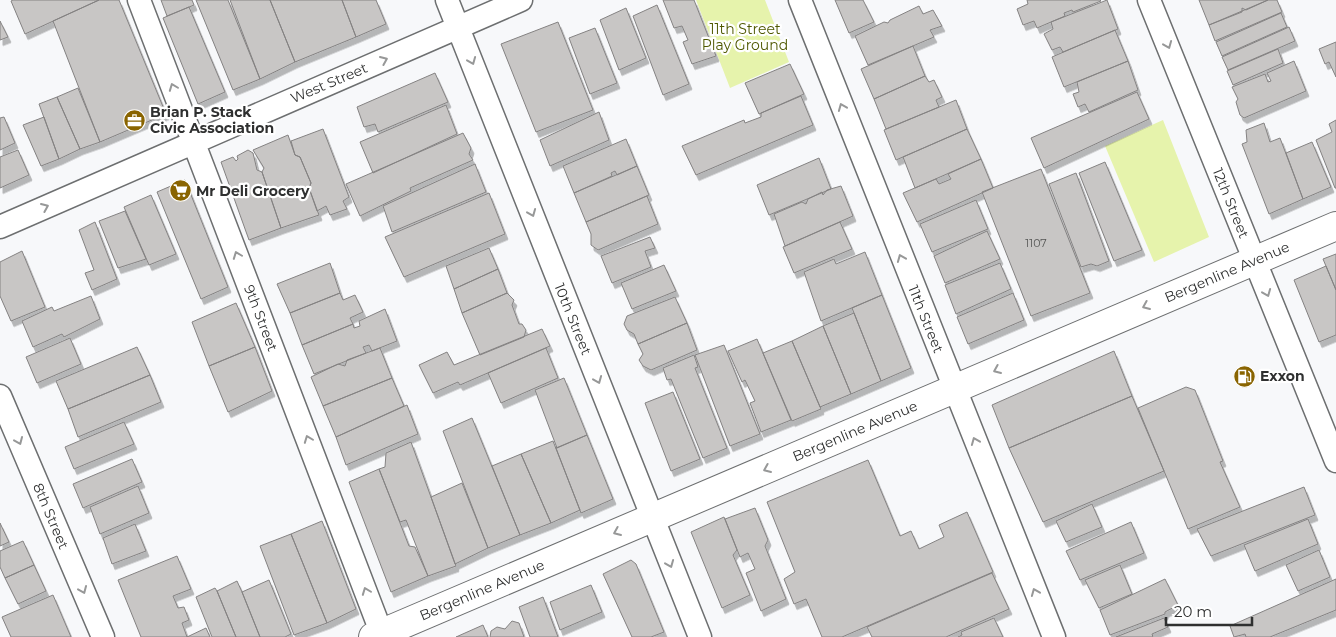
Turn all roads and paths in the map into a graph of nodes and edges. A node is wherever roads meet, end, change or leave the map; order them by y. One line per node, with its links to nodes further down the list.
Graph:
1 (139, 0): 7 (street, 9th Street, one-way to 1)
2 (447, 0): 6 (street, 10th Street)
3 (521, 0): 6 (street, West Street)
4 (800, 0): 11 (street, 11th Street, one-way to 4)
5 (1149, 0): 10 (street, 12th Street, one-way to 10)
6 (458, 27): 7 (street, West Street, one-way to 6); 14 (street, 10th Street, one-way to 14)
7 (194, 142): 9 (street, West Street, one-way to 7); 15 (street, 9th Street, one-way to 7)
8 (1336, 226): 10 (street, Bergenline Avenue)
9 (0, 227)
10 (1254, 260): 11 (street, Bergenline Avenue, one-way to 11); 13 (street, 12th Street, one-way to 13)
11 (954, 389): 14 (street, Bergenline Avenue, one-way to 14); 18 (street, 11th Street, one-way to 11)
12 (0, 396): 16 (street, 8th Street, one-way to 16)
13 (1336, 461)
14 (651, 517): 15 (street, Bergenline Avenue, one-way to 15); 17 (street, 10th Street, one-way to 17)
15 (379, 636)
16 (103, 637)
17 (700, 637)
18 (1054, 637)

